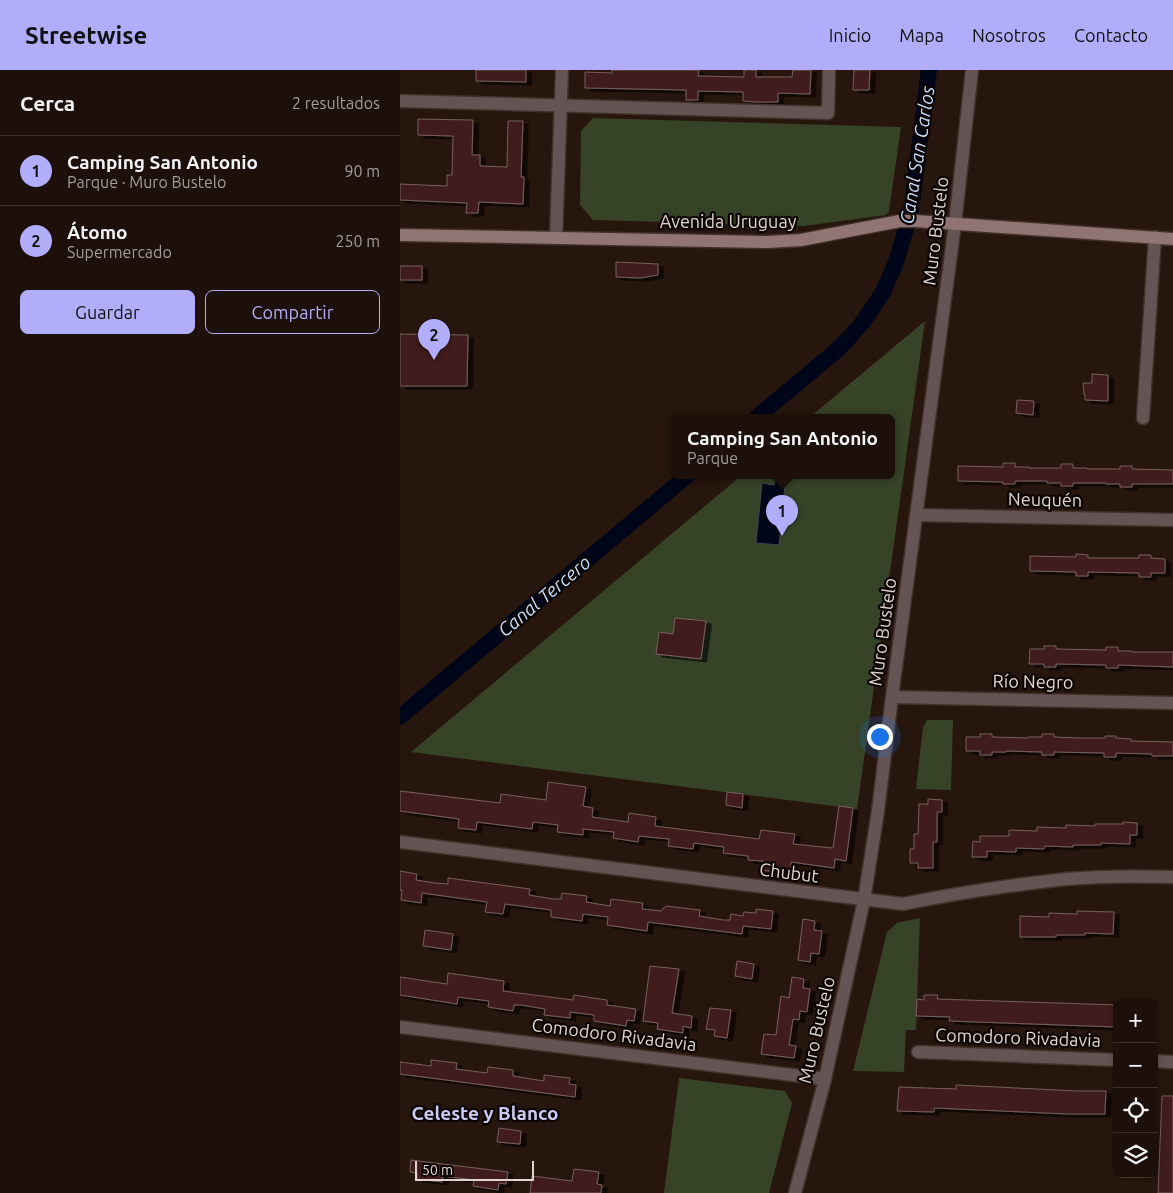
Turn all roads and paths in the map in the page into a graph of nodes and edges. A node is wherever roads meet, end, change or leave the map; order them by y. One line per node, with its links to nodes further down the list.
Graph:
1 (562, 70): 5 (street)
2 (829, 70): 5 (street)
3 (972, 70): 6 (street, Muro Bustelo)
4 (400, 101): 5 (street)
5 (560, 105): 8 (street)
6 (955, 224): 8 (main road, Avenida Uruguay); 9 (main road, Avenida Uruguay); 12 (street, Muro Bustelo)
7 (400, 235): 8 (main road, Avenida Uruguay)
8 (556, 238)
9 (1155, 238): 10 (main road, Avenida Uruguay); 11 (street)
10 (1173, 239)
11 (1143, 418)
12 (916, 515): 13 (street, Neuquén); 14 (street, Muro Bustelo)
13 (1173, 520)
14 (892, 697): 15 (street, Río Negro); 18 (street, Muro Bustelo)
15 (1173, 703)
16 (400, 842): 18 (street, Chubut)
17 (1173, 876): 18 (street, Chubut)
18 (864, 900): 24 (street, Muro Bustelo)
19 (400, 1027): 24 (street, Comodoro Rivadavia)
20 (918, 1052): 21 (street, Comodoro Rivadavia)
21 (1113, 1060)
22 (1158, 1061): 23 (street)
23 (1173, 1062)
24 (824, 1079): 25 (street, Muro Bustelo)
25 (795, 1193)

